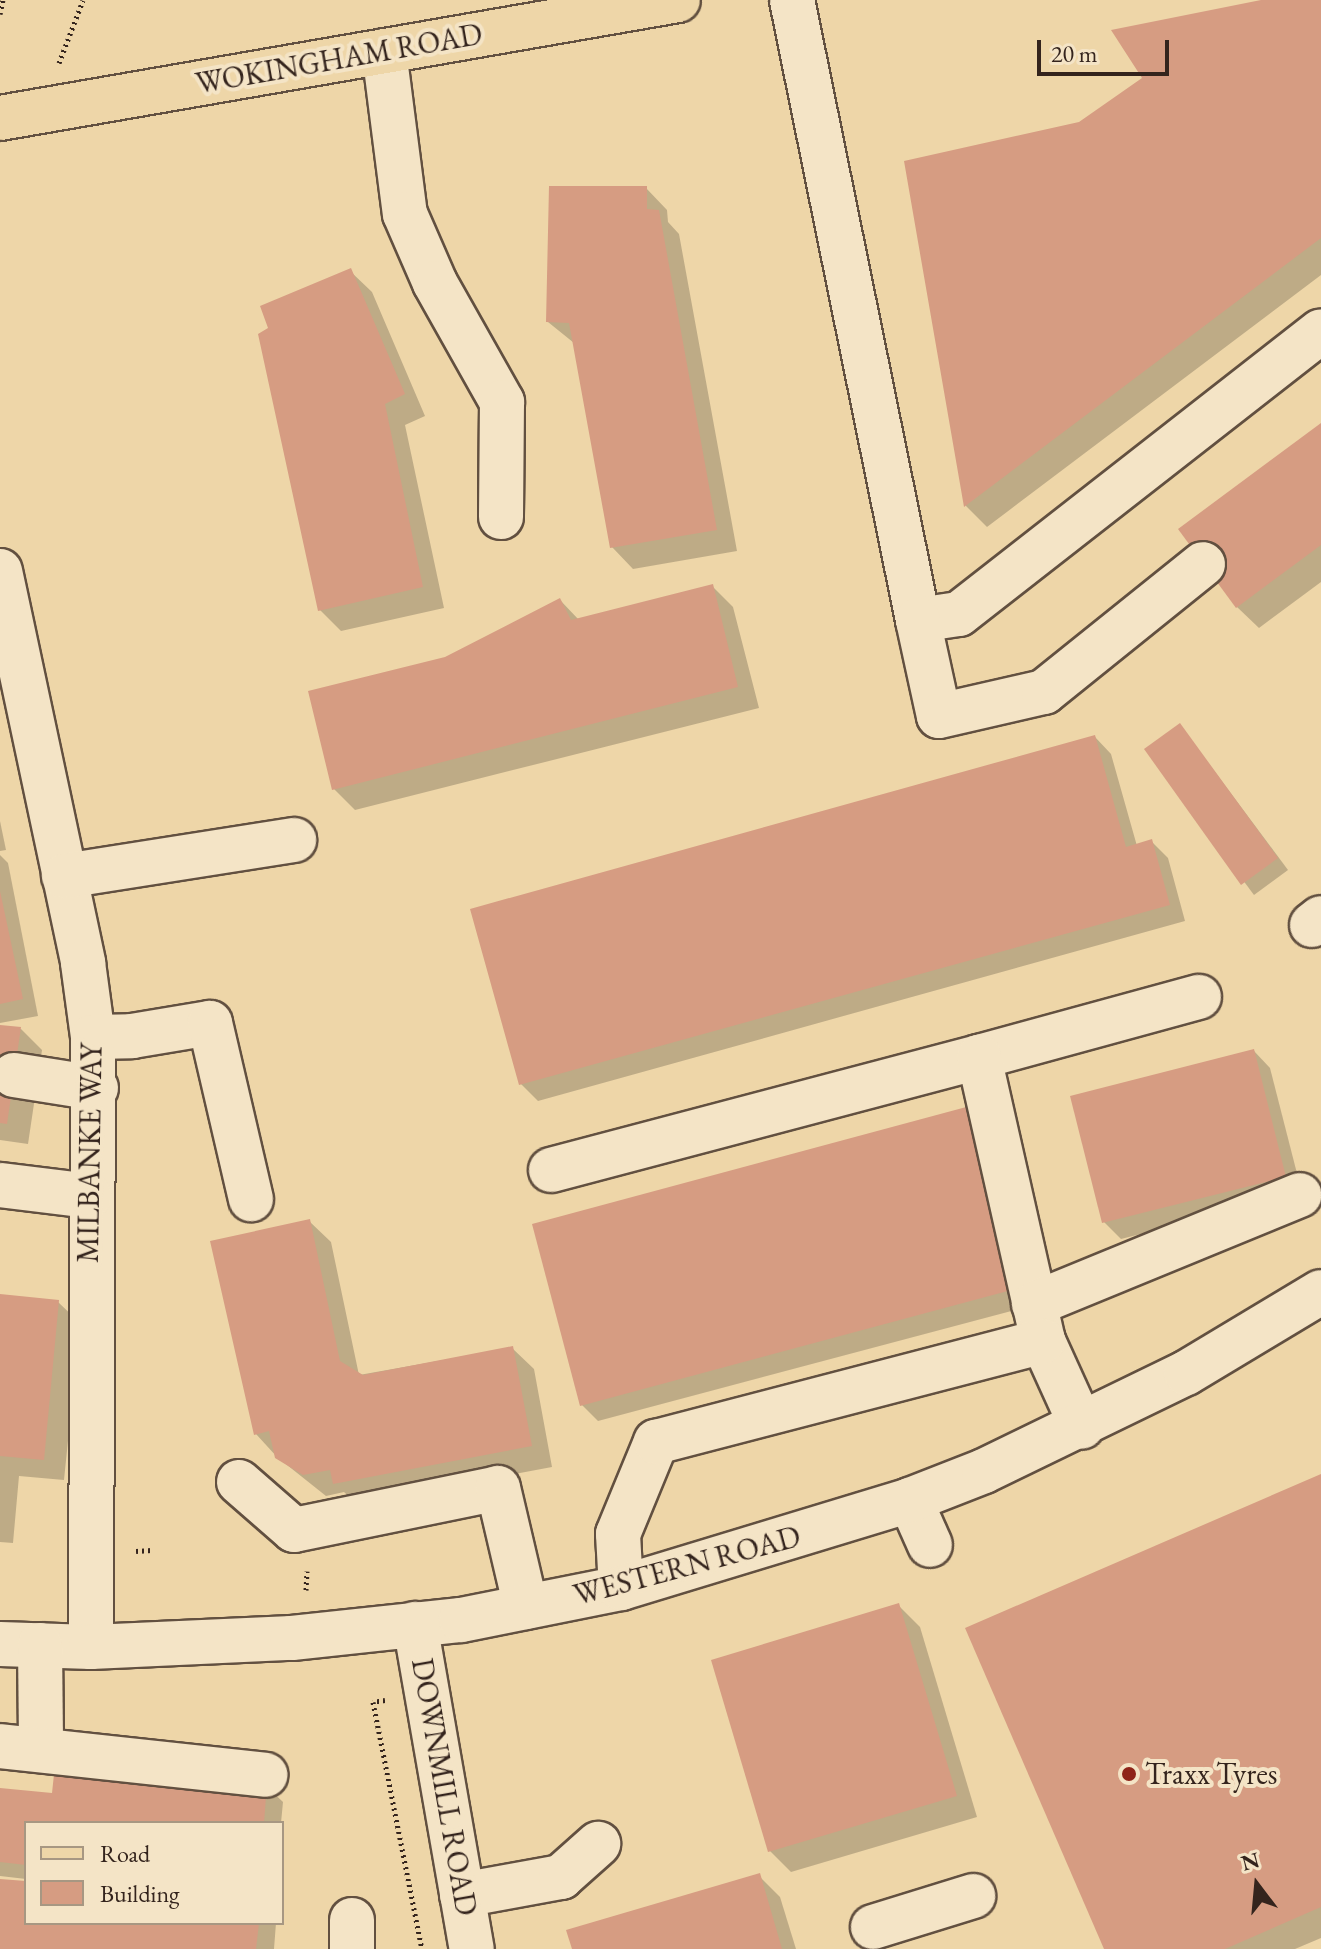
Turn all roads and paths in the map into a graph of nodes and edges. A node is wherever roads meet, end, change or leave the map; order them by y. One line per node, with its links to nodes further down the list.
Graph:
1 (3, 0): 5 (path)
2 (83, 0): 7 (path)
3 (678, 0): 6 (main road, WOKINGHAM ROAD)
4 (792, 0): 13 (street)
5 (0, 14)
6 (384, 51): 8 (main road, WOKINGHAM ROAD); 10 (street)
7 (56, 68)
8 (0, 118)
9 (1321, 331): 13 (street)
10 (501, 517)
11 (1203, 564): 13 (street)
12 (0, 571): 14 (street, MILBANKE WAY)
13 (918, 620)
14 (6, 638): 16 (street, MILBANKE WAY)
15 (294, 840): 16 (street)
16 (64, 876): 18 (street, MILBANKE WAY)
17 (1199, 997): 19 (street)
18 (93, 1037): 21 (street, MILBANKE WAY); 26 (street)
19 (979, 1057): 22 (street); 28 (street)
20 (14, 1075): 21 (street)
21 (96, 1088): 25 (street, MILBANKE WAY)
22 (551, 1170)
23 (0, 1185): 25 (street)
24 (1300, 1195): 28 (street)
25 (89, 1196): 37 (street, MILBANKE WAY)
26 (251, 1199)
27 (1321, 1292): 29 (street, WESTERN ROAD)
28 (1038, 1322): 29 (street); 33 (street)
29 (1082, 1427): 31 (street, WESTERN ROAD)
30 (239, 1482): 34 (street)
31 (910, 1500): 32 (street); 33 (street, WESTERN ROAD)
32 (930, 1545)
33 (621, 1588): 34 (street, WESTERN ROAD)
34 (526, 1607): 35 (street, WESTERN ROAD)
35 (415, 1624): 37 (street, WESTERN ROAD); 42 (street, DOWNMILL ROAD)
36 (20, 1645): 37 (street, WESTERN ROAD); 39 (street)
37 (91, 1647)
38 (373, 1702): 45 (path, DOWNMILL ROAD)
39 (20, 1747): 40 (street)
40 (265, 1775)
41 (598, 1844): 42 (street)
42 (462, 1895): 46 (street, DOWNMILL ROAD)
43 (965, 1912): 44 (street)
44 (880, 1938)
45 (422, 1949)
46 (472, 1949)

